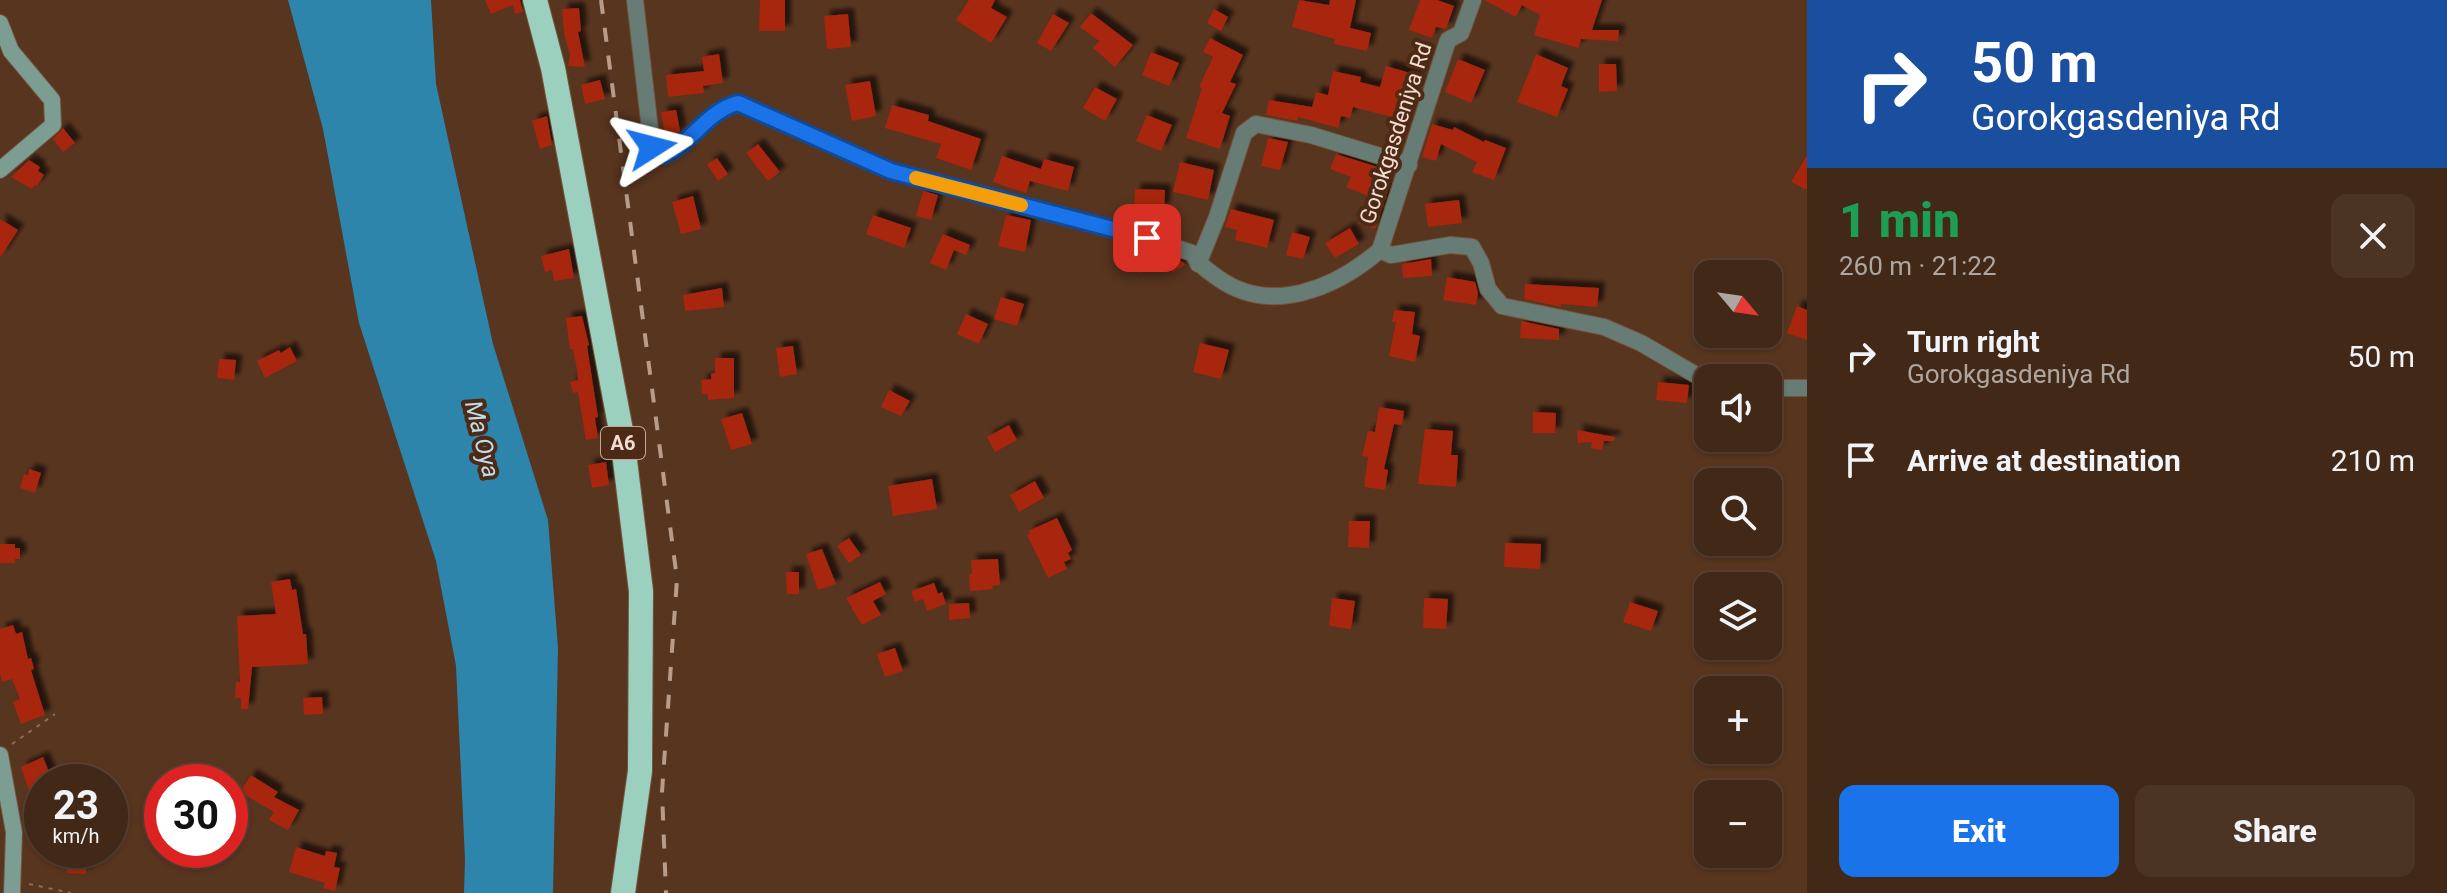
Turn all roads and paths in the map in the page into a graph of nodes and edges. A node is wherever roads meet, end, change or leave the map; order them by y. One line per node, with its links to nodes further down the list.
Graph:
1 (635, 0): 8 (street, Gorokgasdeniya Rd)
2 (1473, 0): 5 (street, Gorokgasdeniya Rd)
3 (540, 2): 17 (highway, A6)
4 (0, 23): 6 (street)
5 (1409, 165): 7 (street, Gorokgasdeniya Rd); 8 (street)
6 (0, 170)
7 (1380, 250): 8 (street, Gorokgasdeniya Rd); 9 (street)
8 (1198, 264)
9 (1694, 374)
10 (1782, 388): 11 (street)
11 (1807, 388)
12 (55, 714): 13 (path)
13 (0, 749)
14 (0, 755): 15 (street)
15 (12, 887): 16 (path)
16 (71, 893)
17 (623, 893)

